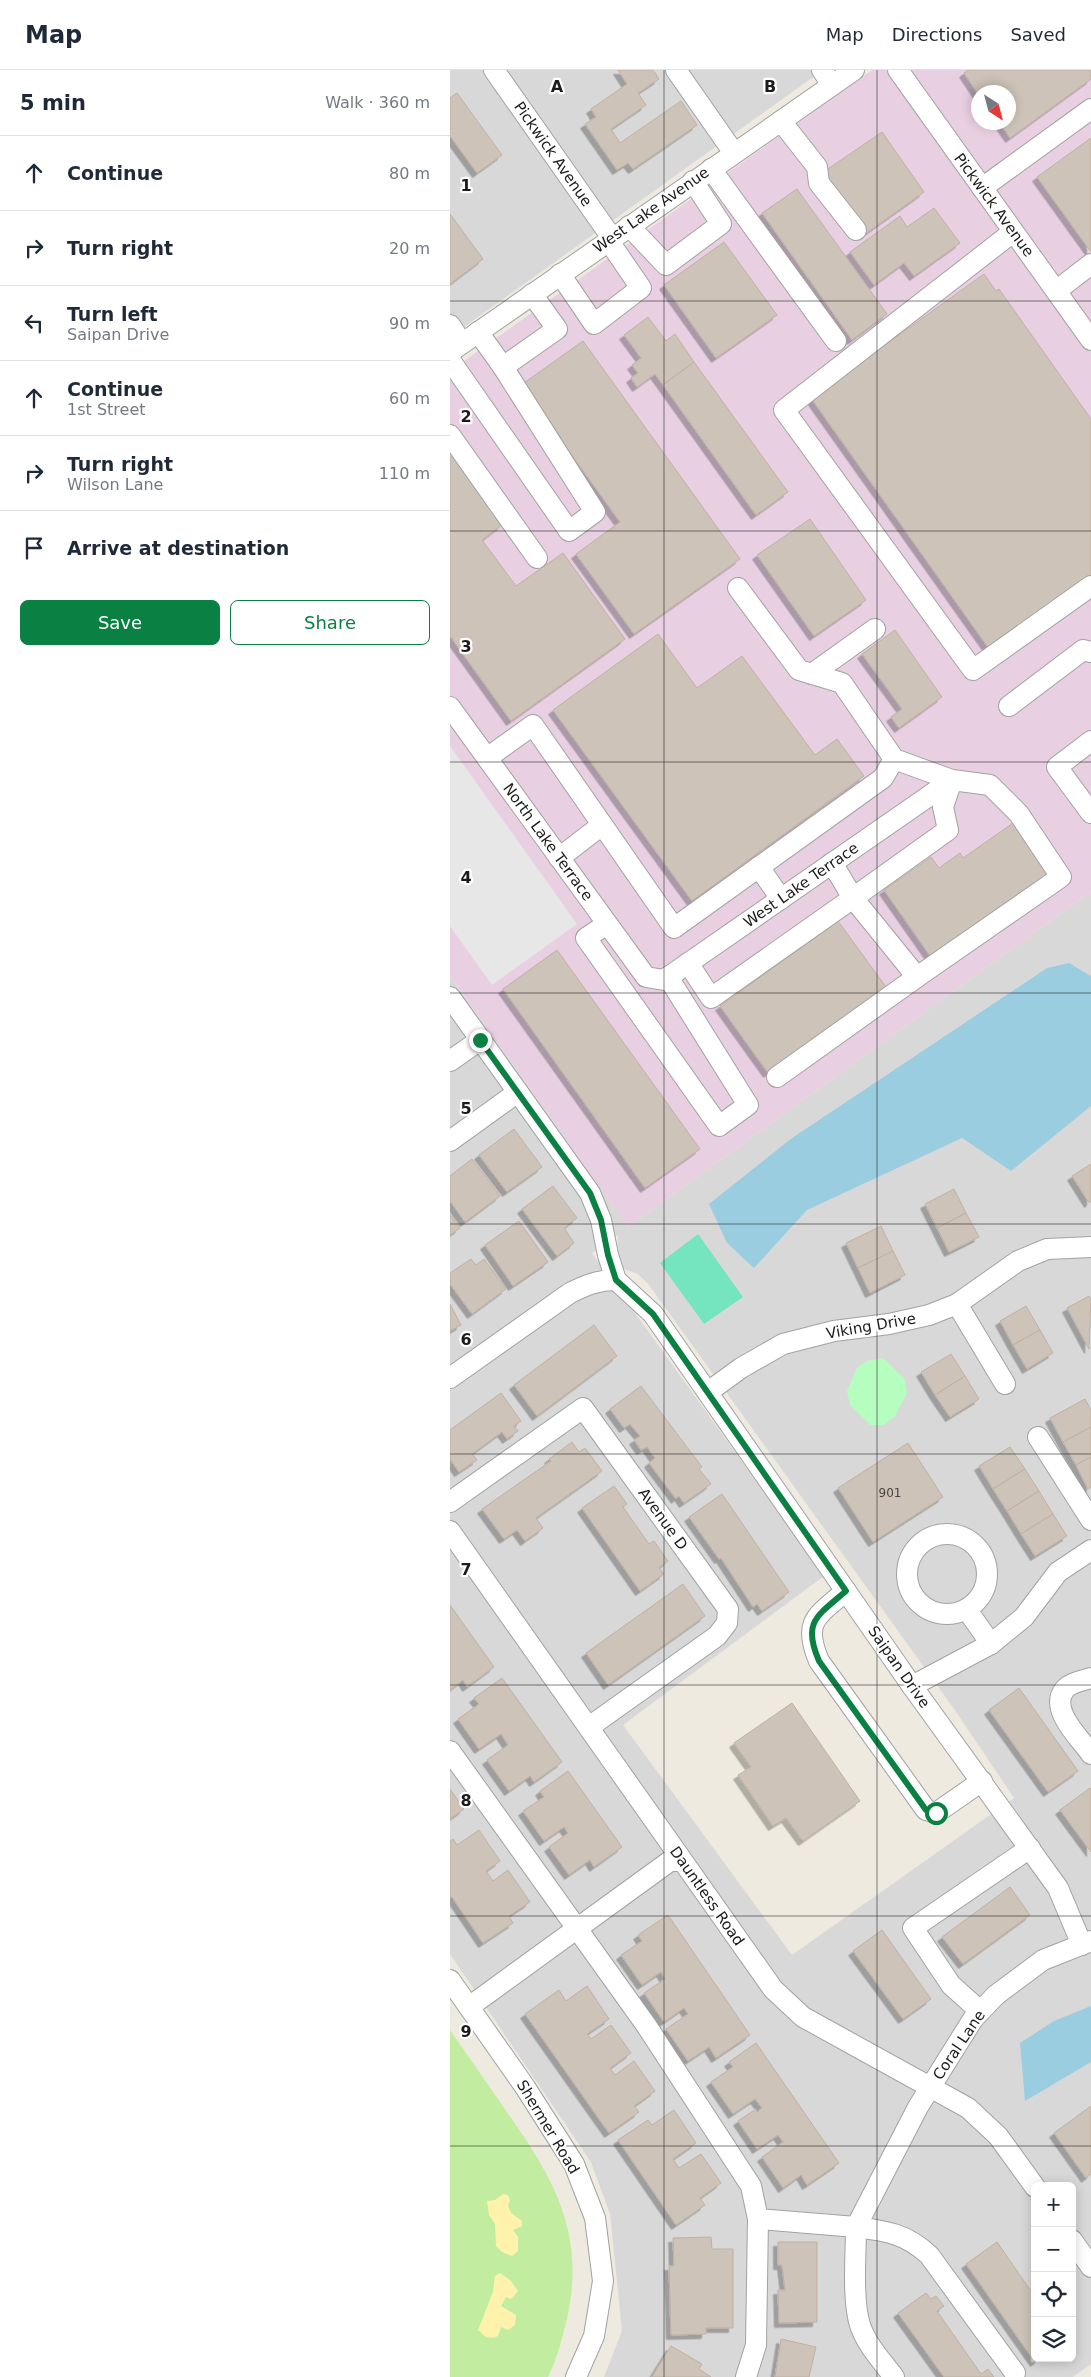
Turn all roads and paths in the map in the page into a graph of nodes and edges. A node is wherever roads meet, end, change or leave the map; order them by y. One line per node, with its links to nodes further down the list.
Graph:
1 (494, 70): 15 (street, Pickwick Avenue)
2 (676, 70): 8 (street)
3 (854, 70): 5 (street, West Lake Avenue)
4 (898, 70): 11 (street, Pickwick Avenue)
5 (827, 78): 7 (street, West Lake Avenue)
6 (1091, 109): 11 (street)
7 (781, 121): 8 (street, West Lake Avenue); 13 (street)
8 (734, 153): 9 (street, West Lake Avenue)
9 (711, 169): 10 (street, West Lake Avenue); 22 (street)
10 (694, 181): 12 (street, West Lake Avenue); 12 (street)
11 (982, 188): 14 (street, Pickwick Avenue)
12 (629, 226): 15 (street, West Lake Avenue)
13 (856, 230)
14 (1014, 232): 18 (street, Pickwick Avenue); 28 (street)
15 (610, 239): 17 (street, West Lake Avenue); 17 (street, Pickwick Avenue)
16 (1091, 264): 18 (street)
17 (560, 274): 19 (street, West Lake Avenue)
18 (1056, 291): 21 (street, Pickwick Avenue)
19 (532, 294): 23 (street, West Lake Avenue); 25 (street)
20 (450, 325): 23 (street)
21 (1091, 340)
22 (836, 341)
23 (464, 343): 25 (street)
24 (450, 360): 25 (street)
25 (503, 367)
26 (450, 435): 27 (street)
27 (537, 558)
28 (1091, 586)
29 (738, 588): 32 (street)
30 (875, 629): 32 (street)
31 (1091, 652): 33 (street)
32 (812, 674): 37 (street)
33 (1008, 706)
34 (450, 707): 36 (street, North Lake Terrace)
35 (1091, 741): 39 (street)
36 (487, 758): 40 (street); 41 (street, North Lake Terrace)
37 (894, 759): 38 (street); 43 (street)
38 (952, 780): 42 (street, West Lake Terrace); 45 (street); 49 (street)
39 (1091, 813)
40 (602, 825): 41 (street); 43 (street)
41 (559, 858): 46 (street, North Lake Terrace)
42 (832, 863): 44 (street, West Lake Terrace); 45 (street)
43 (758, 867): 44 (street)
44 (781, 898): 47 (street, West Lake Terrace)
45 (853, 898): 47 (street); 49 (street)
46 (607, 924): 48 (street, North Lake Terrace); 48 (street)
47 (688, 963): 48 (street, West Lake Terrace)
48 (668, 977)
49 (917, 977): 53 (street)
50 (450, 997): 51 (street)
51 (480, 1040): 52 (street); 54 (street)
52 (450, 1062)
53 (778, 1077)
54 (518, 1092): 55 (street); 57 (street)
55 (450, 1141)
56 (1091, 1247): 58 (street, Viking Drive)
57 (616, 1280): 59 (street); 61 (street, Saipan Drive)
58 (957, 1304): 60 (street); 61 (street, Viking Drive)
59 (450, 1378)
60 (1005, 1384)
61 (708, 1392): 67 (street, Saipan Drive)
62 (1038, 1437): 64 (street)
63 (450, 1502): 72 (street, Avenue D)
64 (1091, 1520)
65 (450, 1531): 72 (street, Dauntless Road)
66 (1091, 1550): 69 (street)
67 (846, 1591): 71 (street, Saipan Drive); 75 (street)
68 (967, 1610): 69 (street)
69 (991, 1644): 71 (street)
70 (1091, 1678): 74 (street)
71 (912, 1686): 75 (street, Saipan Drive)
72 (589, 1727): 77 (street, Dauntless Road)
73 (450, 1751): 78 (street)
74 (1091, 1754)
75 (982, 1781): 76 (street, Saipan Drive)
76 (1030, 1848): 79 (street, Saipan Drive); 82 (street)
77 (682, 1861): 78 (street); 83 (street, Dauntless Road)
78 (578, 1928): 81 (street); 85 (street)
79 (1086, 1943): 82 (street, Coral Lane)
80 (450, 1980): 81 (street, Shermer Road)
81 (469, 2007): 90 (street, Shermer Road)
82 (980, 2011): 83 (street, Coral Lane)
83 (929, 2088): 84 (street, Dauntless Road); 86 (street, Coral Lane)
84 (1031, 2182)
85 (758, 2219): 86 (street); 91 (street)
86 (856, 2227): 89 (street); 92 (street)
87 (1076, 2246): 88 (street)
88 (1091, 2267)
89 (1015, 2373)
90 (576, 2377)
91 (746, 2377)
92 (894, 2377)

